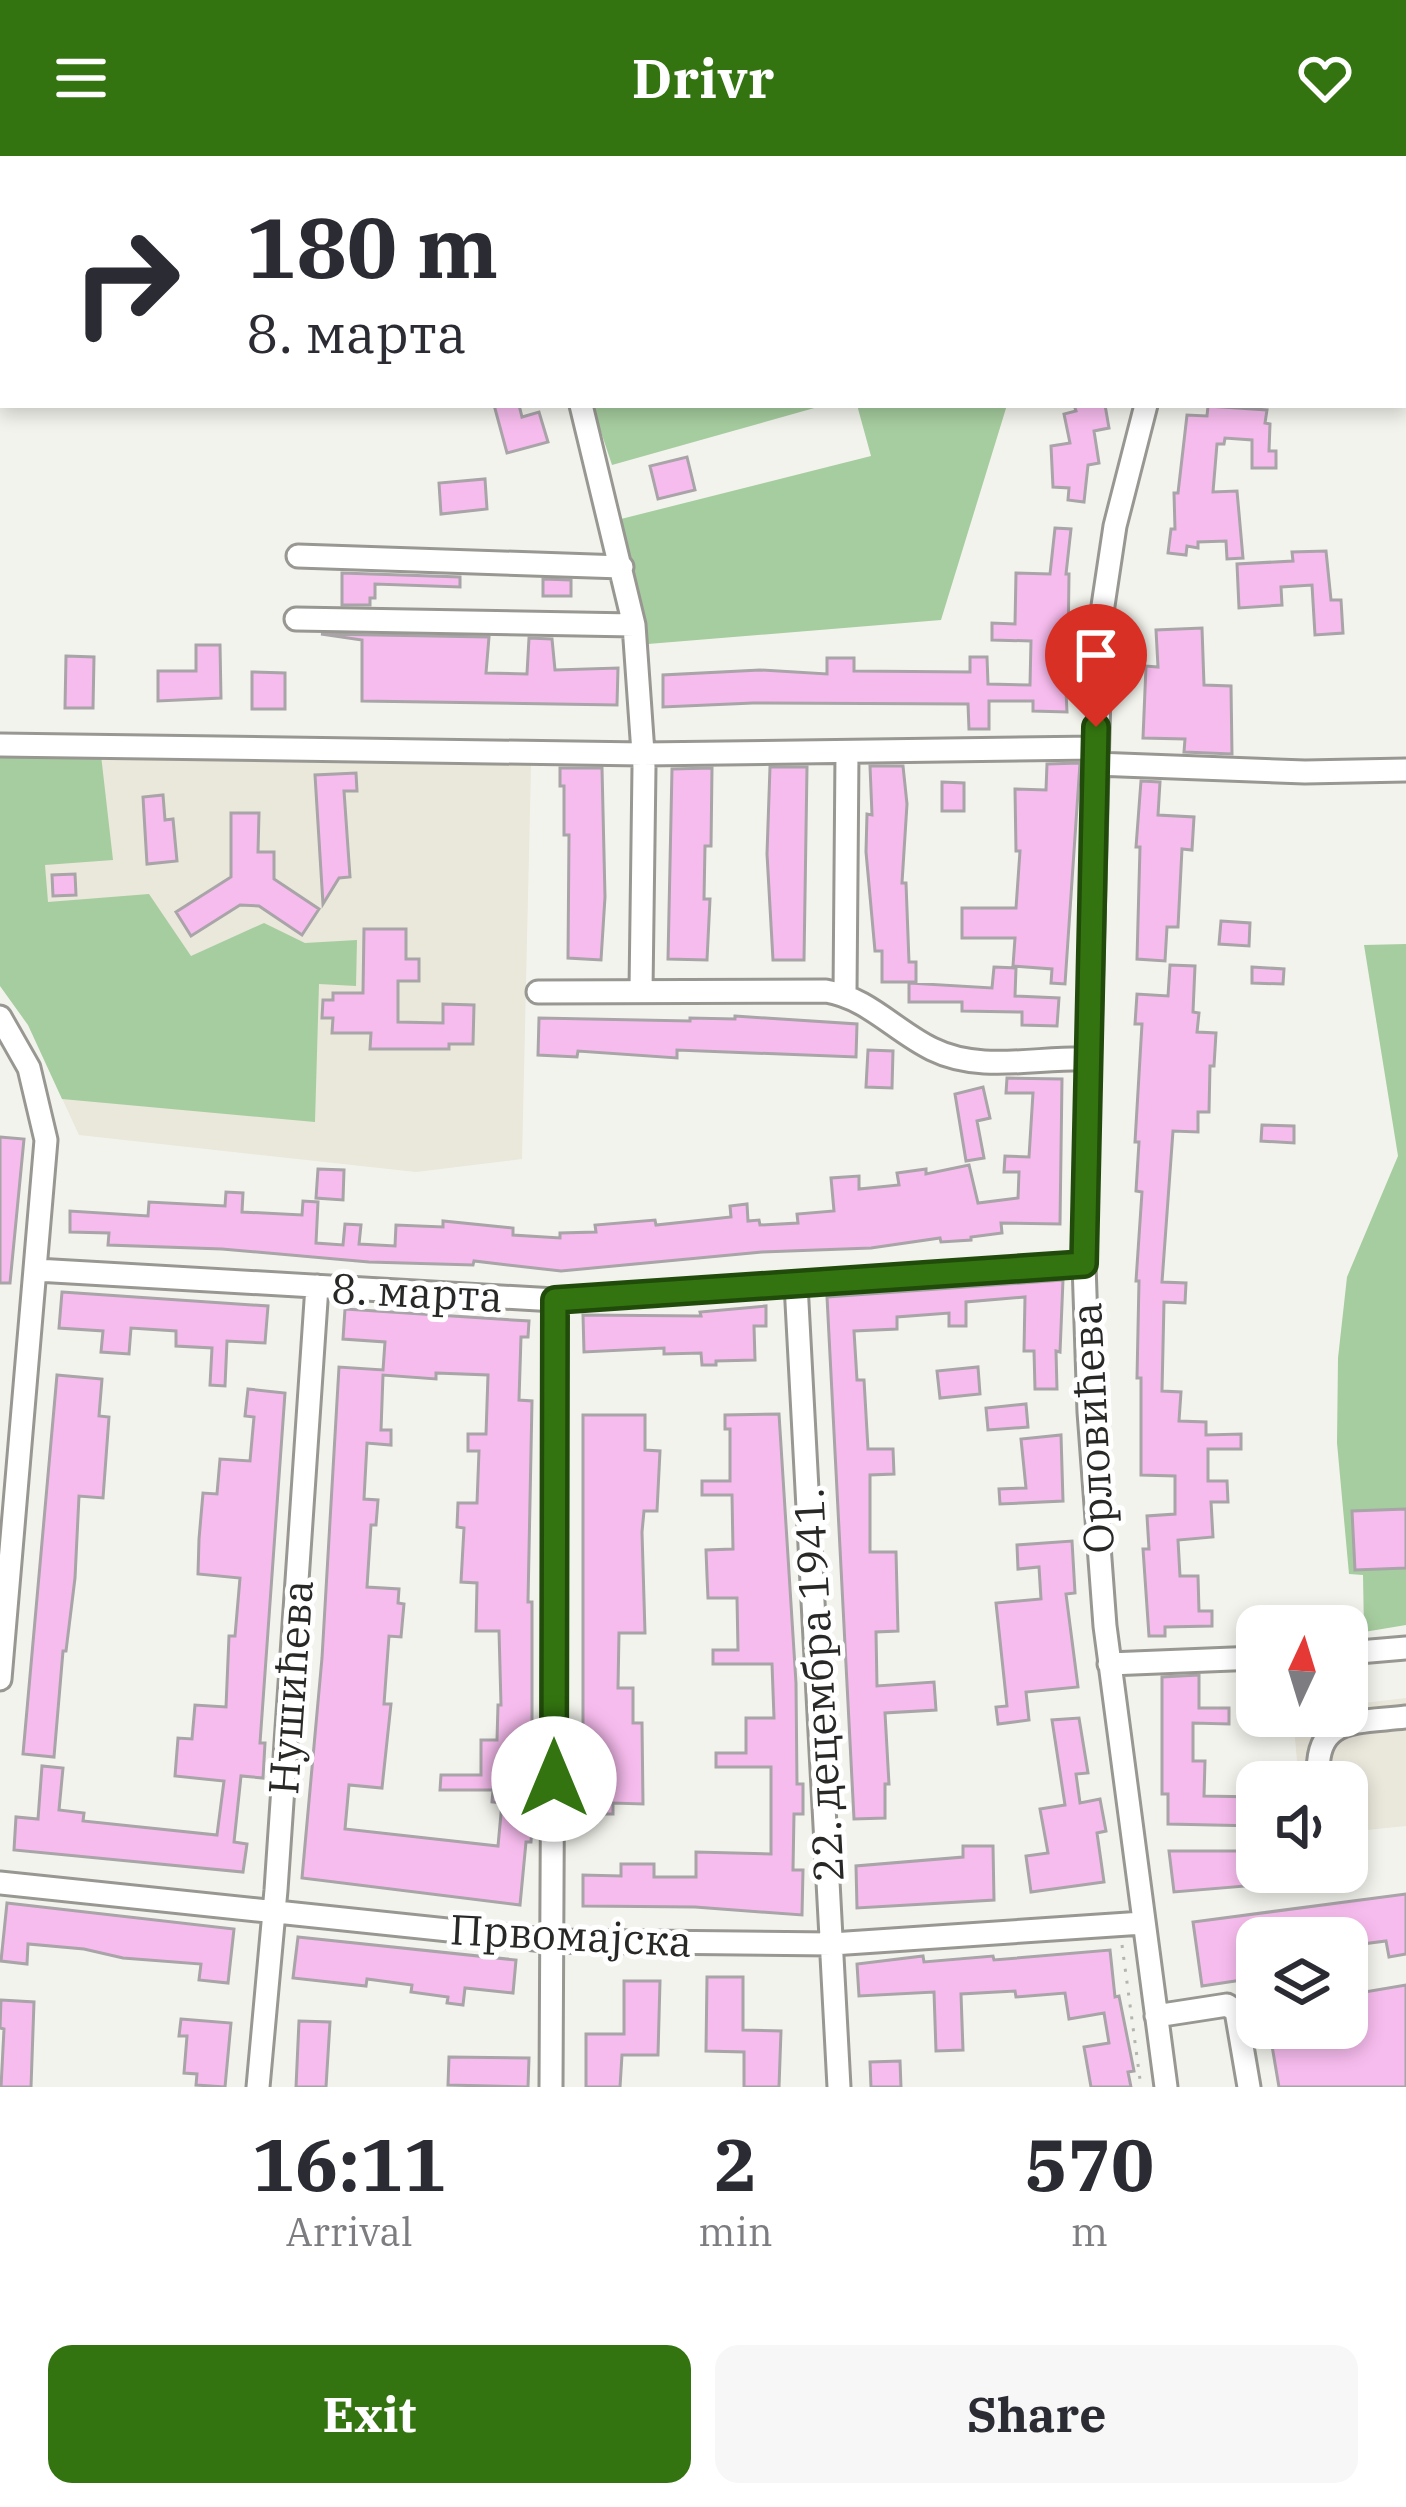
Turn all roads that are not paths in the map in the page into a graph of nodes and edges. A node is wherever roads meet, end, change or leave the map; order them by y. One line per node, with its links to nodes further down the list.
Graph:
1 (582, 408): 4 (street)
2 (1145, 408): 10 (street, Орловићева)
3 (298, 556): 4 (street)
4 (622, 568): 6 (street)
5 (296, 619): 6 (street)
6 (634, 625): 9 (street)
7 (0, 746): 9 (street)
8 (847, 752): 9 (street); 10 (street); 14 (street)
9 (643, 754): 12 (street)
10 (1095, 756): 11 (street); 16 (street, Орловићева)
11 (1406, 770)
12 (641, 990): 13 (street); 14 (street)
13 (538, 992)
14 (845, 994): 16 (street)
15 (0, 1017): 18 (street)
16 (1089, 1059): 17 (street, Орловићева)
17 (1084, 1264): 19 (street, 8. марта); 25 (street, Орловићева)
18 (36, 1270): 20 (street, 8. марта); 26 (street)
19 (796, 1283): 21 (street, 8. марта); 33 (street, 22. децембра 1941.)
20 (317, 1286): 21 (street, 8. марта); 30 (street, Нушићева)
21 (555, 1300): 32 (street)
22 (1406, 1648): 23 (street)
23 (1368, 1651)
24 (1236, 1659): 25 (street)
25 (1109, 1664): 31 (street, Орловићева)
26 (0, 1679)
27 (1406, 1717): 28 (street)
28 (1319, 1761)
29 (0, 1883): 30 (street, Првомајска)
30 (273, 1912): 32 (street, Првомајска); 35 (street, Нушићева)
31 (1143, 1923): 33 (street, Првомајска); 34 (street, Орловићева)
32 (553, 1941): 33 (street, Првомајска); 36 (street)
33 (832, 1944): 37 (street, 22. децембра 1941.)
34 (1156, 2016): 38 (street, Орловићева); 39 (street)
35 (258, 2087)
36 (551, 2087)
37 (839, 2087)
38 (1166, 2087)
39 (1249, 2087)

